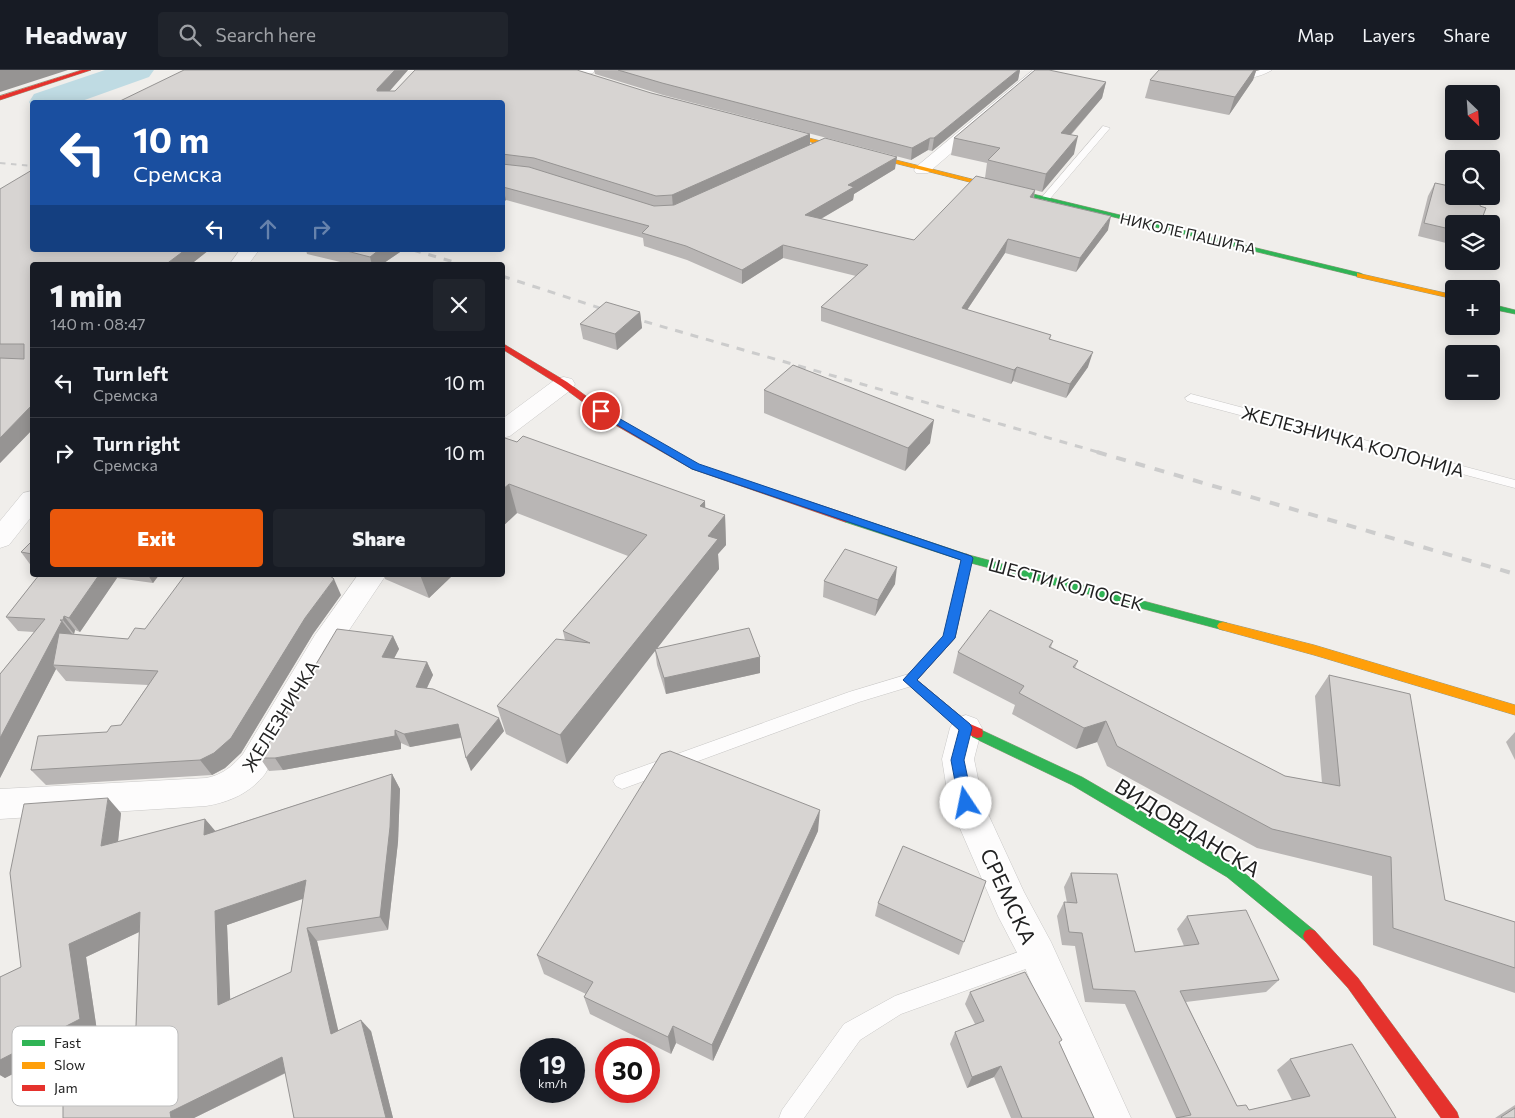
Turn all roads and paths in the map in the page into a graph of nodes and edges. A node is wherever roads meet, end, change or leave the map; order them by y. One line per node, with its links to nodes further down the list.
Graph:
1 (88, 70): 7 (street)
2 (1041, 70): 12 (street)
3 (1268, 70): 6 (lane)
4 (566, 72): 5 (street)
5 (592, 76)
6 (1230, 76)
7 (0, 98)
8 (764, 128): 10 (street, НИКОЛЕ ПАШИЋА)
9 (1106, 128): 13 (lane)
10 (827, 144): 11 (lane); 12 (street, НИКОЛЕ ПАШИЋА)
11 (809, 152)
12 (922, 170): 13 (street, НИКОЛЕ ПАШИЋА)
13 (1045, 199): 14 (street, НИКОЛЕ ПАШИЋА)
14 (1445, 295)
15 (1500, 308): 16 (street)
16 (1515, 312)
17 (505, 347): 18 (street, ШЕСТИ КОЛОСЕК)
18 (564, 384): 20 (street); 24 (street, ШЕСТИ КОЛОСЕК)
19 (1191, 398): 21 (lane, ЖЕЛЕЗНИЧКА КОЛОНИЈА)
20 (505, 429)
21 (1515, 484)
22 (30, 502): 23 (street)
23 (0, 539)
24 (967, 558): 26 (street); 27 (street, ШЕСТИ КОЛОСЕК)
25 (372, 577): 30 (street, ЖЕЛЕЗНИЧКА)
26 (909, 680): 28 (street); 29 (lane)
27 (1515, 710)
28 (966, 728): 31 (street, СРЕМСКА); 34 (street, ВИДОВДАНСКА)
29 (622, 781)
30 (0, 804)
31 (1038, 955): 32 (lane); 33 (street, СРЕМСКА)
32 (790, 1118)
33 (1110, 1118)
34 (1451, 1118)

